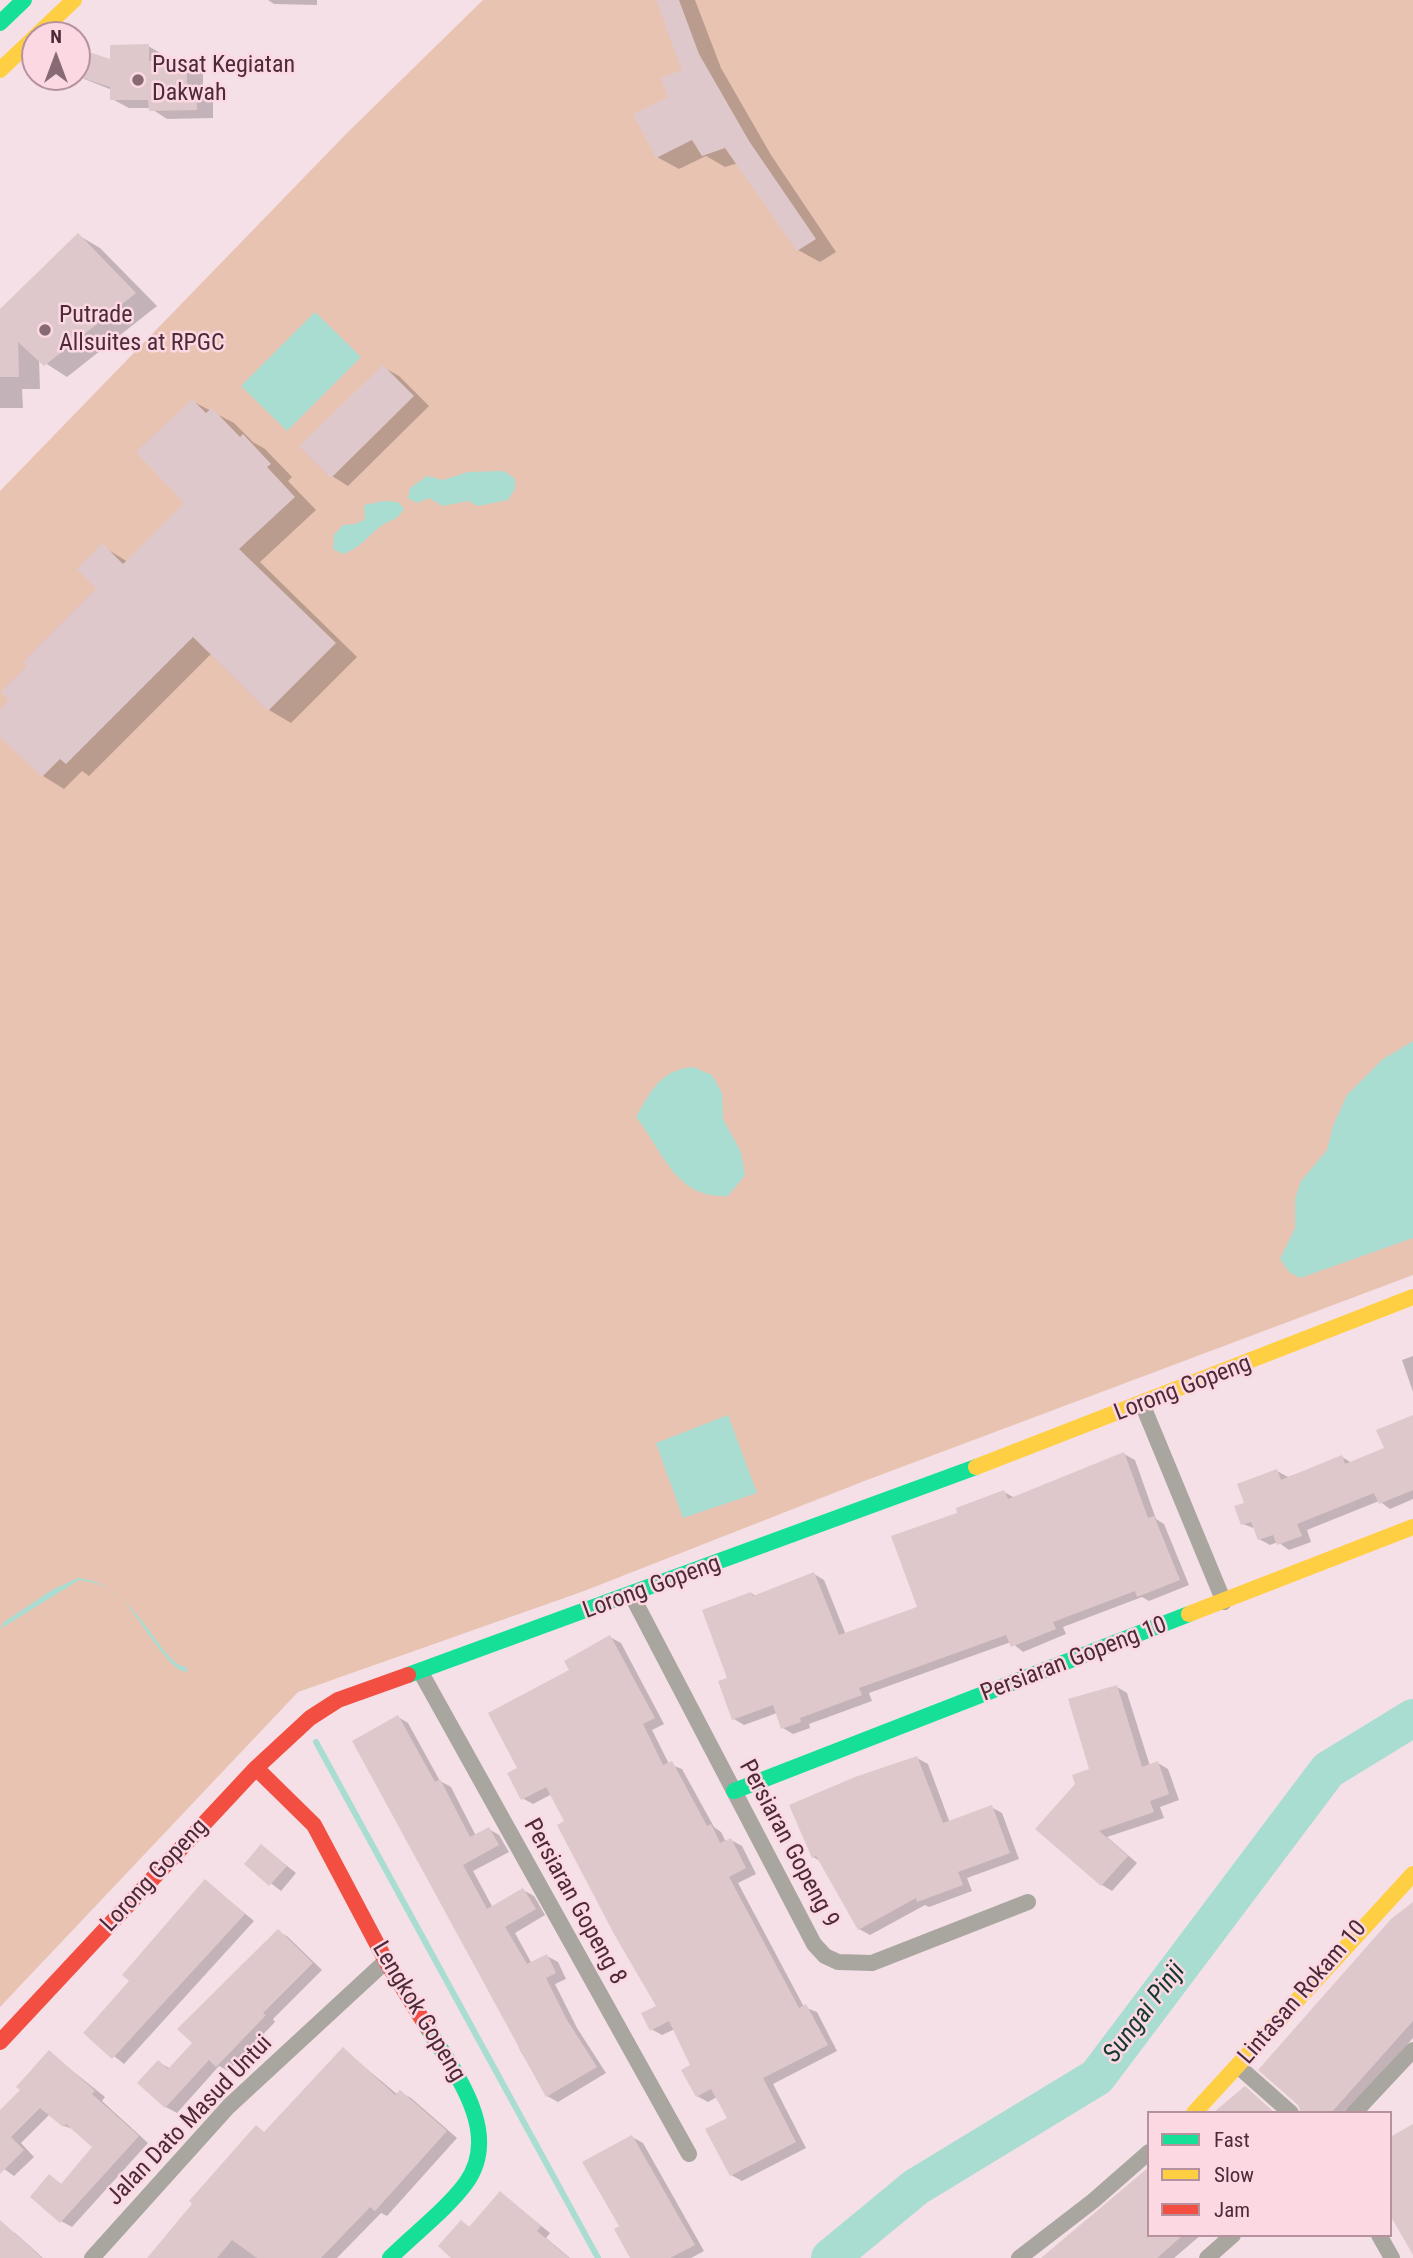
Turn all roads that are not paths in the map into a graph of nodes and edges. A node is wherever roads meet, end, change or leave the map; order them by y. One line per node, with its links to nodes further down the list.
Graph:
1 (24, 0): 4 (street)
2 (74, 0): 3 (street)
3 (52, 21)
4 (0, 23)
5 (21, 50): 6 (street)
6 (0, 70)
7 (1413, 1297): 8 (street, Lorong Gopeng)
8 (1143, 1406): 10 (street, Lorong Gopeng); 11 (street)
9 (1413, 1527): 11 (street, Persiaran Gopeng 10)
10 (632, 1596): 12 (street, Lorong Gopeng); 14 (street, Persiaran Gopeng 9)
11 (1224, 1602): 14 (street, Persiaran Gopeng 10)
12 (420, 1671): 13 (street, Lorong Gopeng); 24 (street, Persiaran Gopeng 8)
13 (256, 1768): 17 (street, Lengkok Gopeng); 18 (street, Lorong Gopeng)
14 (734, 1791): 16 (street, Persiaran Gopeng 9)
15 (1413, 1874): 20 (street, Lintasan Rokam 10)
16 (1028, 1902)
17 (386, 1961): 28 (street, Lengkok Gopeng); 29 (street, Jalan Dato Masud Untui)
18 (0, 2042)
19 (1413, 2050): 23 (street)
20 (1239, 2067): 21 (street, Lintasan Rokam 10); 22 (street)
21 (1196, 2111)
22 (1289, 2111)
23 (1356, 2111)
24 (689, 2154)
25 (1147, 2154): 30 (street)
26 (1231, 2237): 31 (street)
27 (1380, 2237): 32 (street)
28 (392, 2257)
29 (92, 2258)
30 (1018, 2258)
31 (1207, 2258)
32 (1392, 2258)

